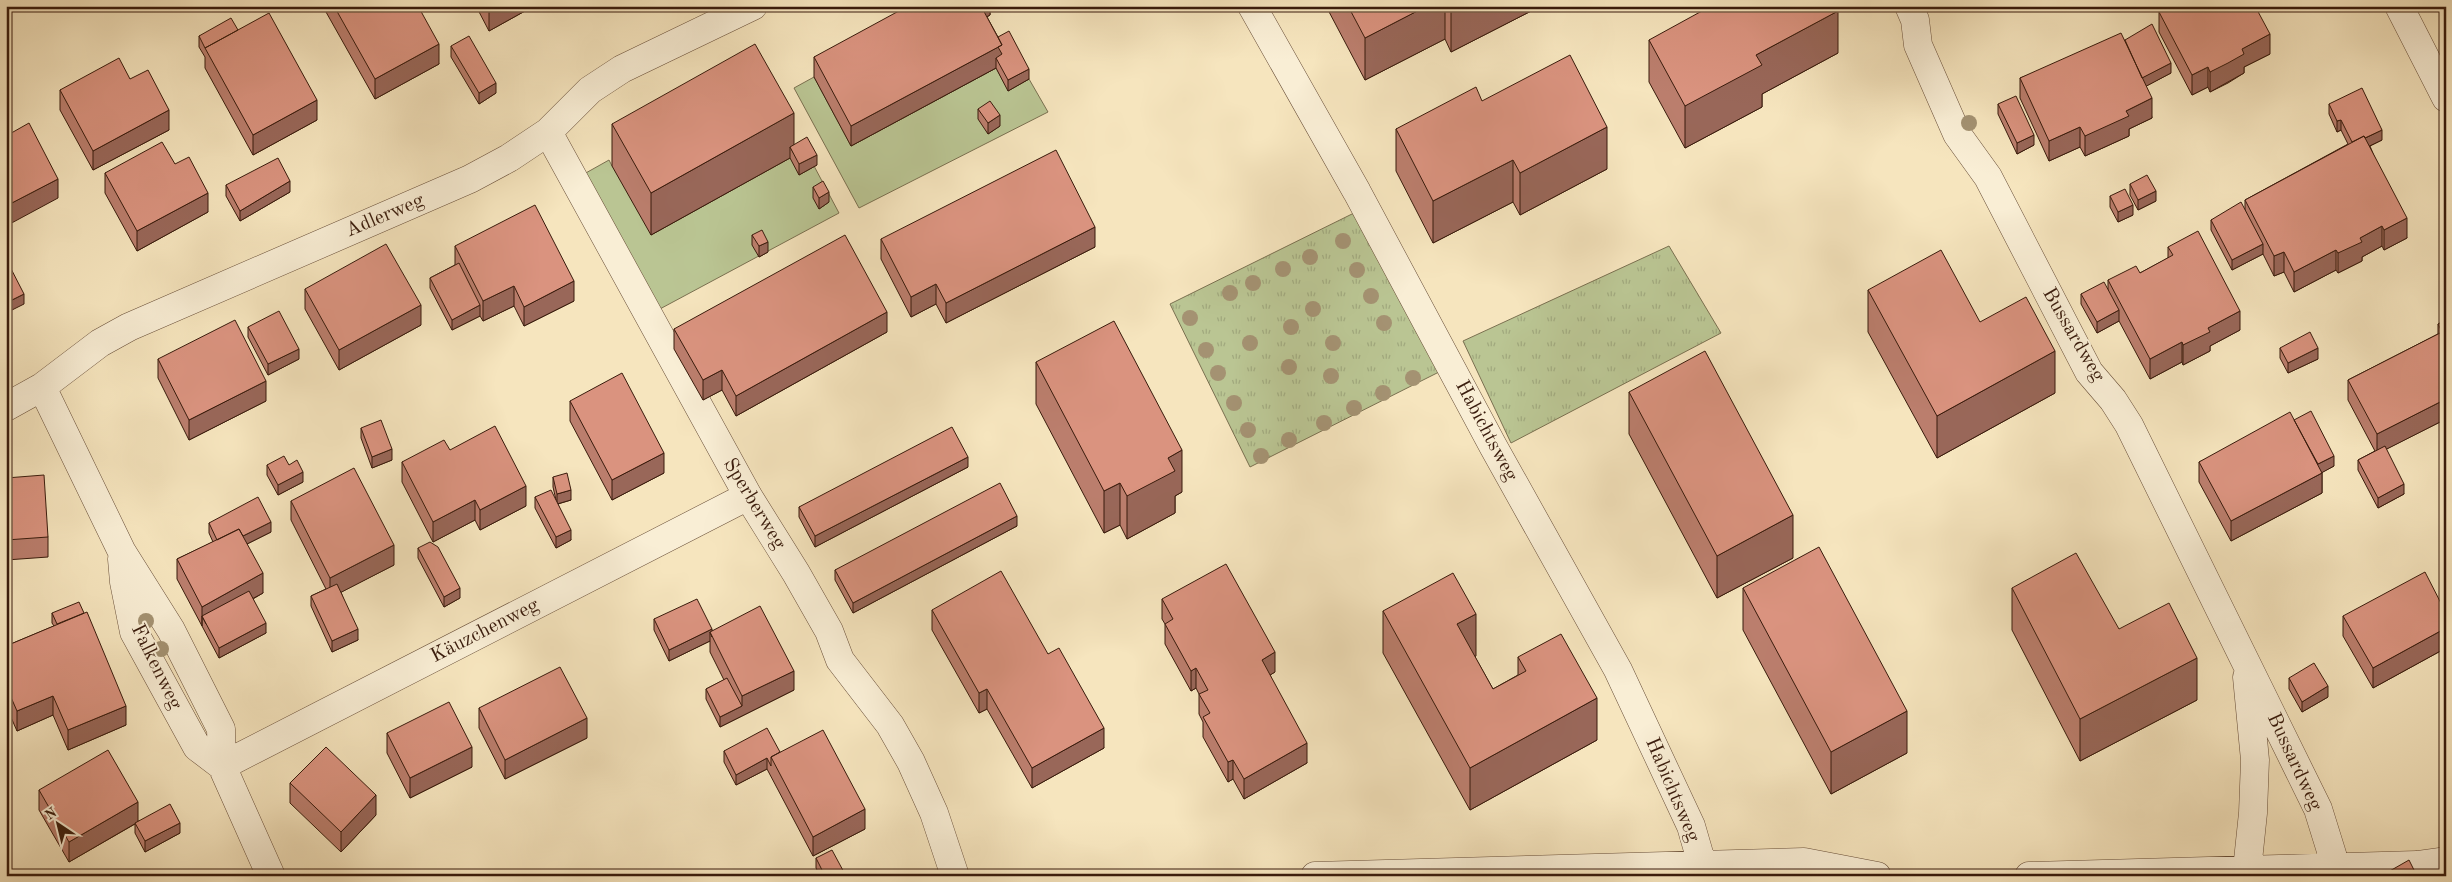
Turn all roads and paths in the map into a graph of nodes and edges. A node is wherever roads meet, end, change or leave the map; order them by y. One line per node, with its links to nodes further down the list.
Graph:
1 (753, 6): 6 (street, Adlerweg)
2 (1252, 6): 13 (street, Habichtsweg)
3 (1909, 6): 10 (street, Bussardweg)
4 (2399, 6): 5 (street)
5 (2446, 98)
6 (548, 132): 7 (street, Adlerweg); 9 (street, Sperberweg)
7 (42, 387): 8 (street, Adlerweg); 11 (street, Falkenweg)
8 (6, 407)
9 (748, 496): 11 (street, Käuzchenweg); 17 (street, Sperberweg)
10 (2246, 660): 14 (street, Bussardweg); 15 (street, Bussardweg)
11 (222, 766): 16 (street, Falkenweg)
12 (2446, 861): 14 (street)
13 (1702, 864): 18 (street); 19 (street)
14 (2336, 867): 15 (street)
15 (2247, 870): 20 (street)
16 (271, 876)
17 (955, 876)
18 (1316, 876)
19 (1877, 876)
20 (2029, 876)

